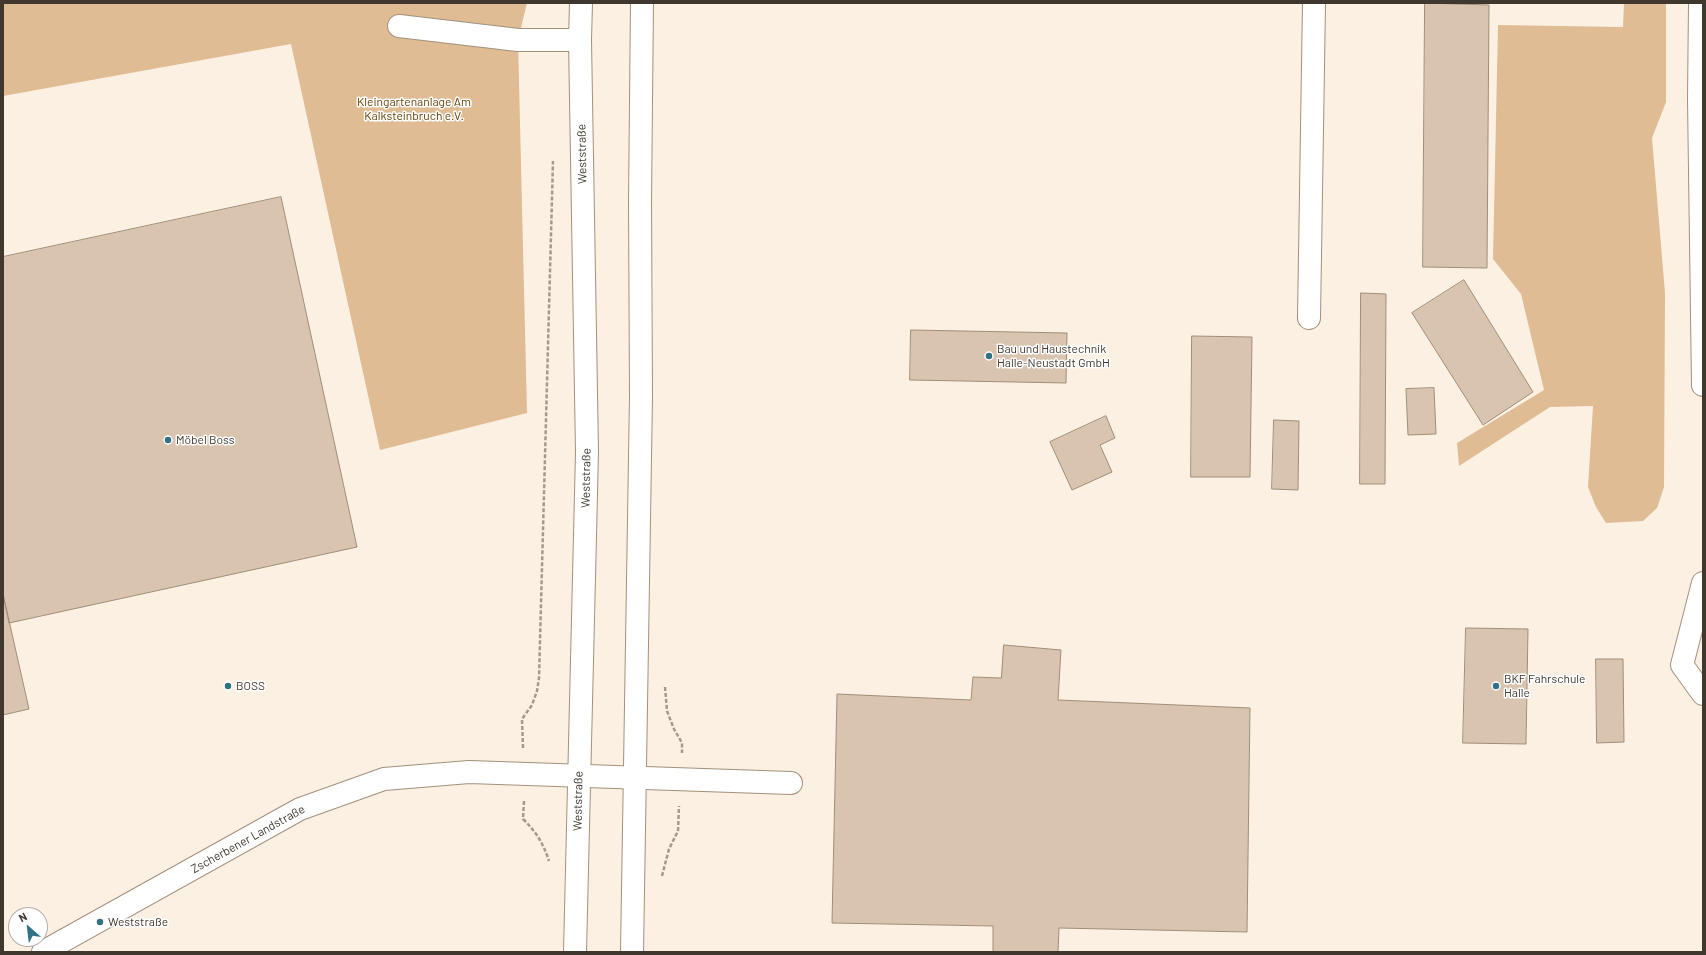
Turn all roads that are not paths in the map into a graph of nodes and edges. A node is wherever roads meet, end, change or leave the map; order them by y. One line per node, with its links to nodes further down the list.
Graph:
1 (581, 3): 6 (main road, Weststraße)
2 (642, 3): 13 (main road)
3 (1314, 3): 8 (main road)
4 (1700, 3): 7 (main road)
5 (399, 26): 6 (main road)
6 (580, 40): 12 (main road, Weststraße)
7 (1701, 100): 9 (main road)
8 (1309, 318)
9 (1703, 385)
10 (1703, 583): 11 (main road)
11 (1703, 694)
12 (579, 775): 13 (main road, Zscherbener Landstraße); 15 (main road, Zscherbener Landstraße); 16 (main road, Weststraße)
13 (636, 778): 14 (main road); 17 (main road)
14 (791, 783)
15 (43, 952)
16 (575, 952)
17 (632, 952)

